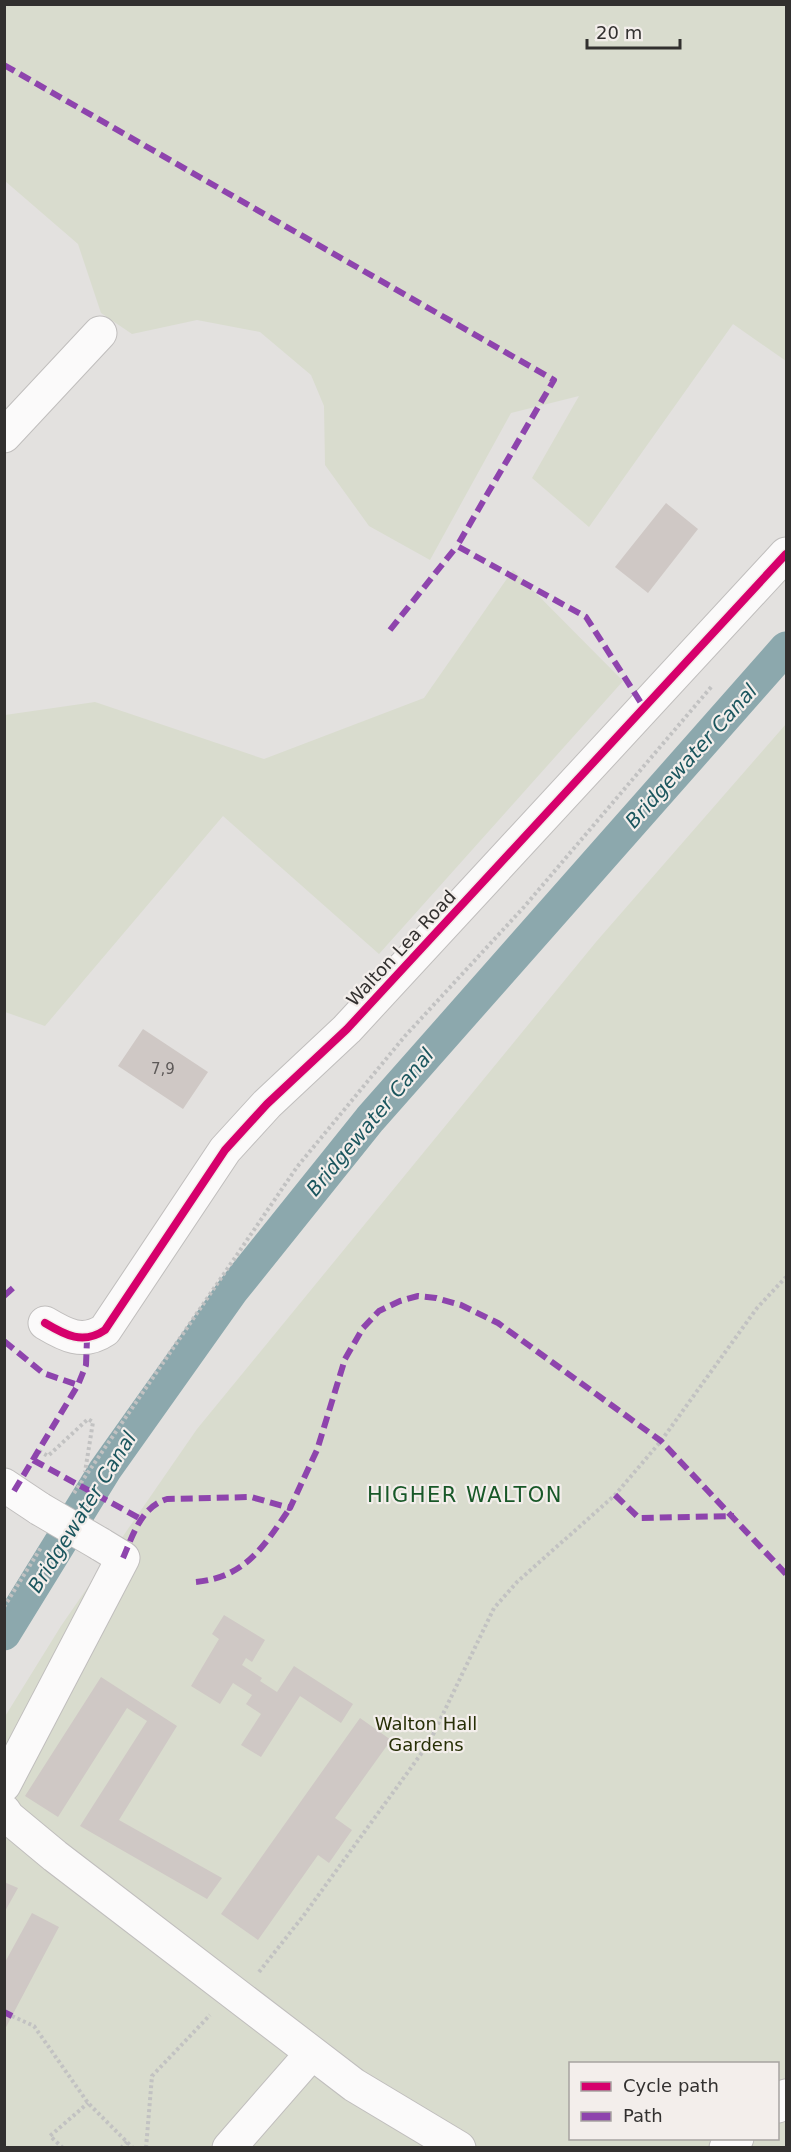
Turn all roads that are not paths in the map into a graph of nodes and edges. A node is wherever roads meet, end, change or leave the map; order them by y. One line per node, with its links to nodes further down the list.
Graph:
1 (100, 333): 2 (street)
2 (4, 436)
3 (786, 554): 4 (street, Walton Lea Road)
4 (45, 1323)
5 (4, 1485): 6 (street, bridge)
6 (4, 1785)
7 (4, 1811): 8 (street)
8 (312, 2054): 9 (street); 10 (street)
9 (229, 2148)
10 (459, 2148)

